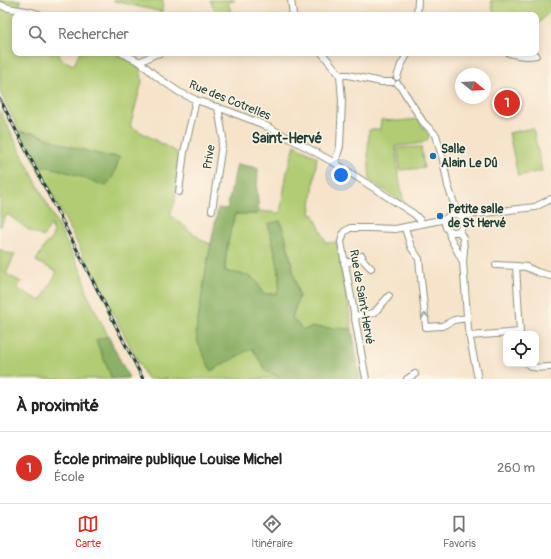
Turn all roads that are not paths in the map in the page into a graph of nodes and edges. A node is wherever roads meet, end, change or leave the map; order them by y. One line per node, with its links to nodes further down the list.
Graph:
1 (291, 0): 5 (street)
2 (418, 0): 6 (street)
3 (2, 7): 4 (street)
4 (33, 12)
5 (293, 12)
6 (418, 12)
7 (128, 56): 13 (street, Rue des Cotrelles)
8 (151, 56): 13 (street)
9 (324, 56): 14 (street)
10 (406, 56): 15 (street)
11 (522, 56): 12 (street)
12 (533, 56)
13 (140, 62): 18 (street, Rue des Cotrelles)
14 (340, 75): 16 (street); 20 (street)
15 (397, 77): 16 (street); 17 (street)
16 (392, 82): 17 (street)
17 (398, 84): 24 (street)
18 (196, 100): 19 (street, Rue des Cotrelles); 21 (street)
19 (218, 107): 20 (street, Rue des Cotrelles); 23 (street, Prive)
20 (335, 163): 26 (street, Rue des Cotrelles)
21 (179, 192)
22 (551, 199): 24 (street)
23 (212, 210)
24 (460, 216): 25 (street); 29 (street)
25 (446, 219): 26 (street); 28 (street)
26 (425, 223): 27 (street, Rue de Saint-Hervé); 28 (street)
27 (405, 228): 31 (street, Rue de Saint-Hervé); 38 (street, one-way to 27)
28 (447, 229): 29 (street); 30 (street)
29 (459, 231): 30 (street)
30 (463, 262): 38 (street)
31 (344, 263): 34 (street); 37 (street, Rue de Saint-Hervé)
32 (496, 265): 33 (street)
33 (516, 266): 35 (street); 39 (street)
34 (371, 268)
35 (551, 276)
36 (389, 296): 37 (street)
37 (354, 316): 45 (street, Rue de Saint-Hervé)
38 (467, 318): 41 (street)
39 (520, 331)
40 (503, 334): 41 (street)
41 (469, 336): 47 (street)
42 (532, 367): 43 (street)
43 (551, 367)
44 (415, 374): 46 (street)
45 (366, 379)
46 (407, 379)
47 (478, 379)

